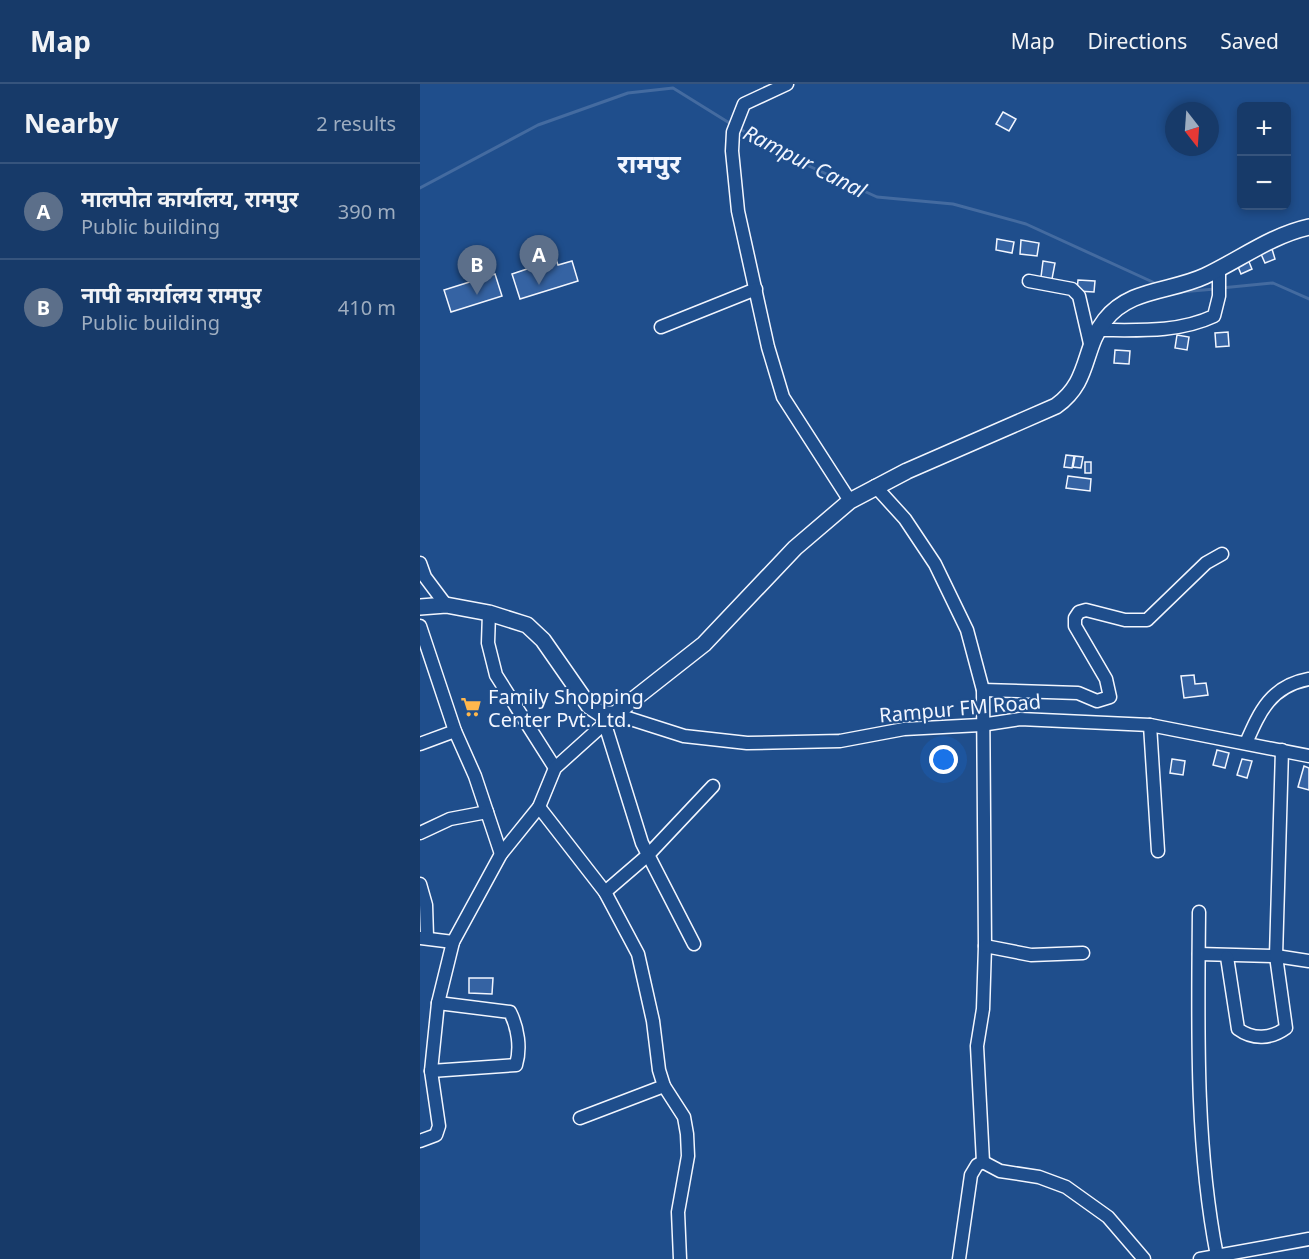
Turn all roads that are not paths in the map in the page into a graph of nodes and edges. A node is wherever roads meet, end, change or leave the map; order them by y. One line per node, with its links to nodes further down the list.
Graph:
1 (787, 84): 5 (street)
2 (1309, 227): 3 (main road)
3 (1218, 268): 7 (main road); 7 (street)
4 (1029, 281): 8 (street)
5 (756, 289): 6 (street); 10 (street)
6 (661, 327)
7 (1098, 330): 8 (main road)
8 (1091, 350): 9 (main road)
9 (875, 486): 10 (main road); 19 (street)
10 (850, 501): 20 (main road)
11 (1222, 554): 19 (street)
12 (420, 563): 13 (street)
13 (422, 577): 14 (street)
14 (446, 605): 15 (main road); 16 (main road)
15 (420, 607)
16 (489, 612): 20 (main road); 28 (street)
17 (420, 626): 23 (street)
18 (1309, 680): 24 (street)
19 (983, 690): 21 (street)
20 (610, 718): 21 (street, Rampur FM Road); 28 (street); 35 (street)
21 (981, 725): 22 (street, Rampur FM Road); 42 (street)
22 (1150, 725): 24 (street, Rampur FM Road); 33 (street)
23 (455, 731): 25 (street); 31 (street)
24 (1246, 743): 26 (street, Rampur FM Road)
25 (420, 744)
26 (1282, 750): 27 (street, Rampur FM Road); 45 (street)
27 (1309, 756)
28 (555, 768): 30 (street)
29 (713, 786): 35 (street)
30 (540, 807): 34 (street); 37 (street)
31 (487, 812): 32 (street); 34 (street)
32 (420, 833)
33 (1158, 851)
34 (501, 854): 40 (street)
35 (648, 855): 37 (street); 41 (street)
36 (420, 884): 39 (street)
37 (605, 892): 50 (street)
38 (1199, 912): 44 (street)
39 (423, 938): 40 (street)
40 (453, 942): 48 (street)
41 (694, 944)
42 (985, 946): 43 (street); 53 (street)
43 (1083, 953)
44 (1199, 954): 46 (street); 55 (street)
45 (1276, 956): 46 (street); 46 (street); 47 (street)
46 (1227, 957)
47 (1309, 961)
48 (438, 1003): 49 (street); 49 (street)
49 (431, 1071): 52 (street)
50 (664, 1086): 51 (street); 56 (street)
51 (580, 1118)
52 (420, 1141)
53 (983, 1162): 57 (street); 58 (street)
54 (1309, 1239): 55 (street)
55 (1216, 1256): 59 (street)
56 (680, 1259)
57 (959, 1259)
58 (1144, 1259)
59 (1200, 1259)

